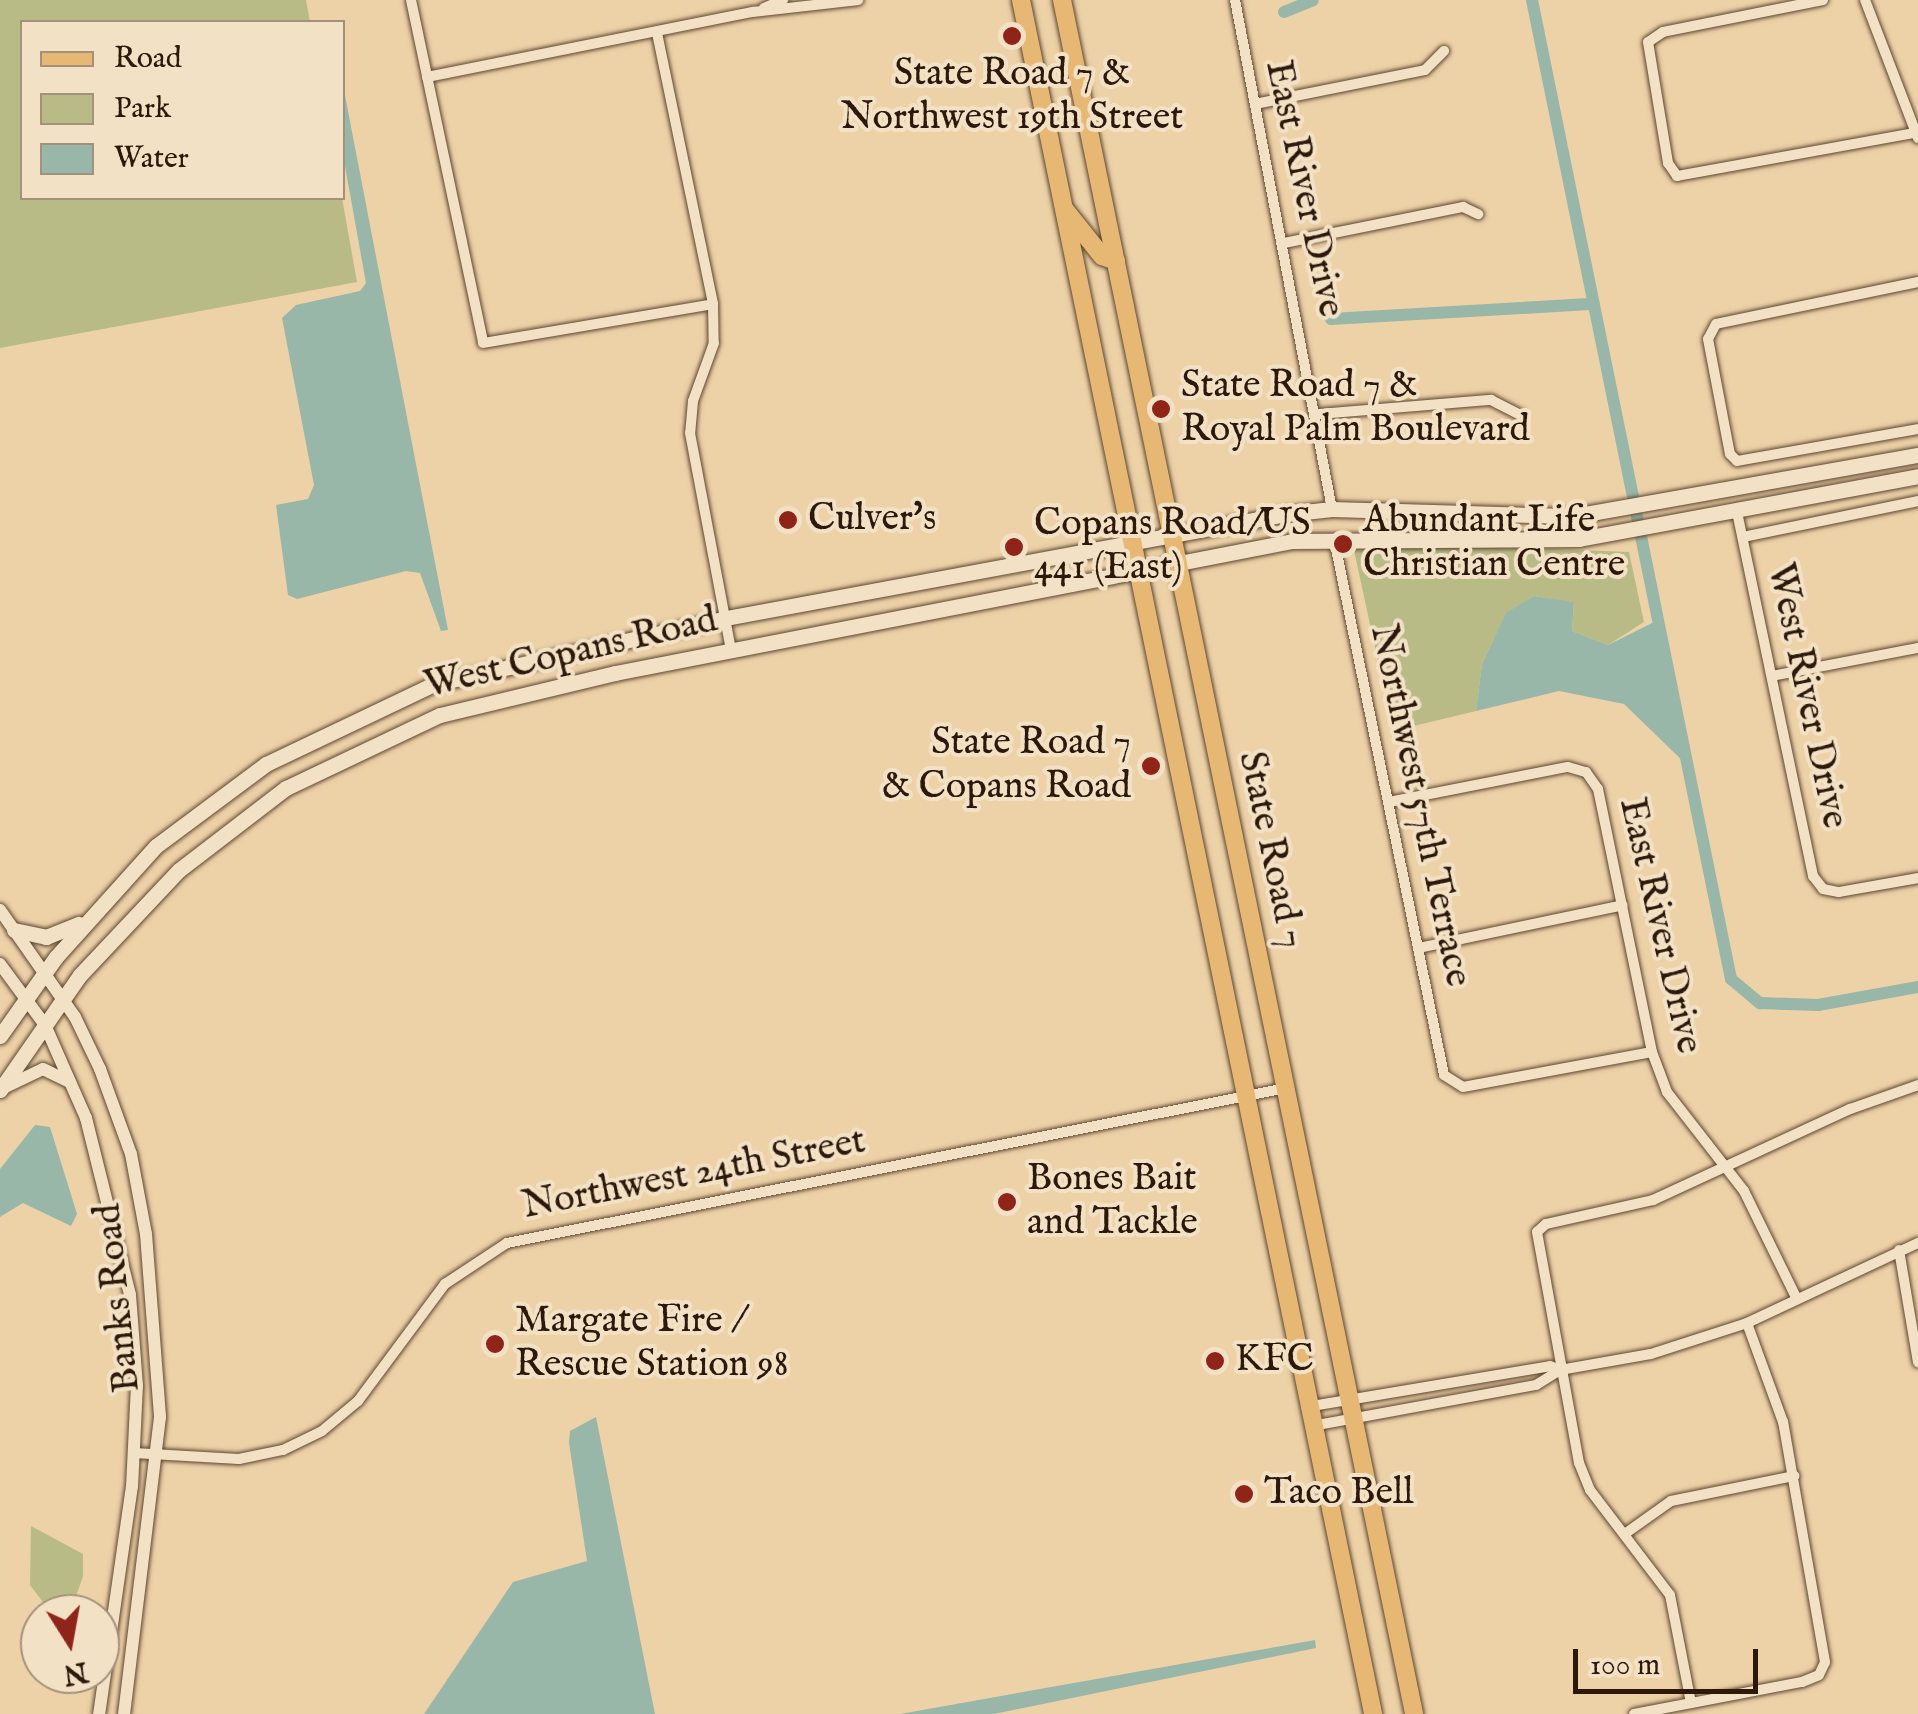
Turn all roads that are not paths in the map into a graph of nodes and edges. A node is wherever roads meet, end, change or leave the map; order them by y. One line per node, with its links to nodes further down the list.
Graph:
1 (411, 0): 13 (street)
2 (783, 0): 10 (street)
3 (858, 0): 9 (street)
4 (1021, 0): 16 (main road, State Road 7)
5 (1062, 0): 19 (main road, State Road 7)
6 (1235, 0): 14 (street, East River Drive)
7 (1824, 0): 15 (street)
8 (1865, 0): 15 (street)
9 (813, 5): 10 (street)
10 (754, 12): 11 (street)
11 (657, 33): 13 (street); 21 (street)
12 (1444, 51): 14 (street)
13 (427, 77): 21 (street)
14 (1254, 104): 18 (street, East River Drive)
15 (1917, 134)
16 (1062, 206): 19 (main road); 33 (main road, State Road 7)
17 (1478, 214): 18 (street)
18 (1284, 243): 22 (street, East River Drive)
19 (1116, 261): 30 (main road, State Road 7)
20 (1918, 282): 24 (street)
21 (713, 304): 36 (street)
22 (1319, 414): 23 (street); 28 (street, East River Drive)
23 (1520, 415)
24 (1918, 429)
25 (1918, 455): 28 (main road, West Copans Road)
26 (1918, 476): 29 (main road, West Copans Road)
27 (1918, 501): 31 (street)
28 (1332, 509): 30 (main road, West Copans Road)
29 (1738, 512): 31 (street, West River Drive); 32 (main road, West Copans Road)
30 (1172, 534): 33 (main road, West Copans Road); 34 (main road, State Road 7)
31 (1743, 536): 39 (street, West River Drive)
32 (1334, 538): 34 (main road, West Copans Road); 40 (street, Northwest 57th Terrace)
33 (1131, 542): 35 (main road, State Road 7); 36 (main road, West Copans Road)
34 (1177, 561): 35 (main road, West Copans Road); 56 (main road, State Road 7)
35 (1136, 570): 38 (main road, West Copans Road); 58 (main road, State Road 7)
36 (726, 618): 38 (street); 44 (main road, West Copans Road)
37 (1918, 648): 39 (street)
38 (732, 649): 50 (main road, West Copans Road)
39 (1772, 676): 41 (street, West River Drive)
40 (1388, 802): 42 (street, East River Drive); 46 (street, Northwest 57th Terrace)
41 (1918, 878)
42 (1622, 905): 46 (street); 53 (street, East River Drive)
43 (0, 910): 45 (street, Banks Road)
44 (86, 920): 45 (main road); 48 (main road, West Copans Road)
45 (14, 930): 48 (street, Banks Road)
46 (1418, 948): 53 (street, Northwest 57th Terrace)
47 (0, 964): 49 (street, Banks Road)
48 (43, 973): 49 (main road, West Copans Road); 50 (street, Banks Road)
49 (25, 998): 51 (street, Banks Road); 52 (main road, West Copans Road)
50 (64, 999): 51 (main road, West Copans Road); 70 (street, Banks Road)
51 (45, 1024): 54 (street, Banks Road); 57 (main road, West Copans Road)
52 (0, 1036)
53 (1652, 1052): 59 (street, East River Drive)
54 (72, 1082): 57 (street); 69 (street, Banks Road)
55 (1918, 1085): 59 (street)
56 (1286, 1088): 58 (street, Northwest 24th Street); 67 (main road, State Road 7)
57 (0, 1090)
58 (1244, 1096): 66 (main road, State Road 7); 70 (street, Northwest 24th Street)
59 (1727, 1164): 62 (street, East River Drive); 65 (street)
60 (1918, 1242): 61 (street)
61 (1899, 1250): 62 (street); 64 (street)
62 (1796, 1297): 63 (street)
63 (1747, 1323): 65 (street); 71 (street)
64 (1918, 1362)
65 (1560, 1370): 67 (street); 72 (street)
66 (1306, 1407): 67 (street); 68 (main road, State Road 7)
67 (1351, 1408): 68 (street); 77 (main road, State Road 7)
68 (1312, 1426): 76 (main road, State Road 7)
69 (134, 1453): 70 (street, Northwest 24th Street); 74 (street, Banks Road)
70 (158, 1455): 75 (street, Banks Road)
71 (1794, 1476): 72 (street); 73 (street)
72 (1626, 1533): 73 (street)
73 (1692, 1703): 78 (street)
74 (99, 1714)
75 (124, 1714)
76 (1373, 1714)
77 (1414, 1714)
78 (1634, 1714)

